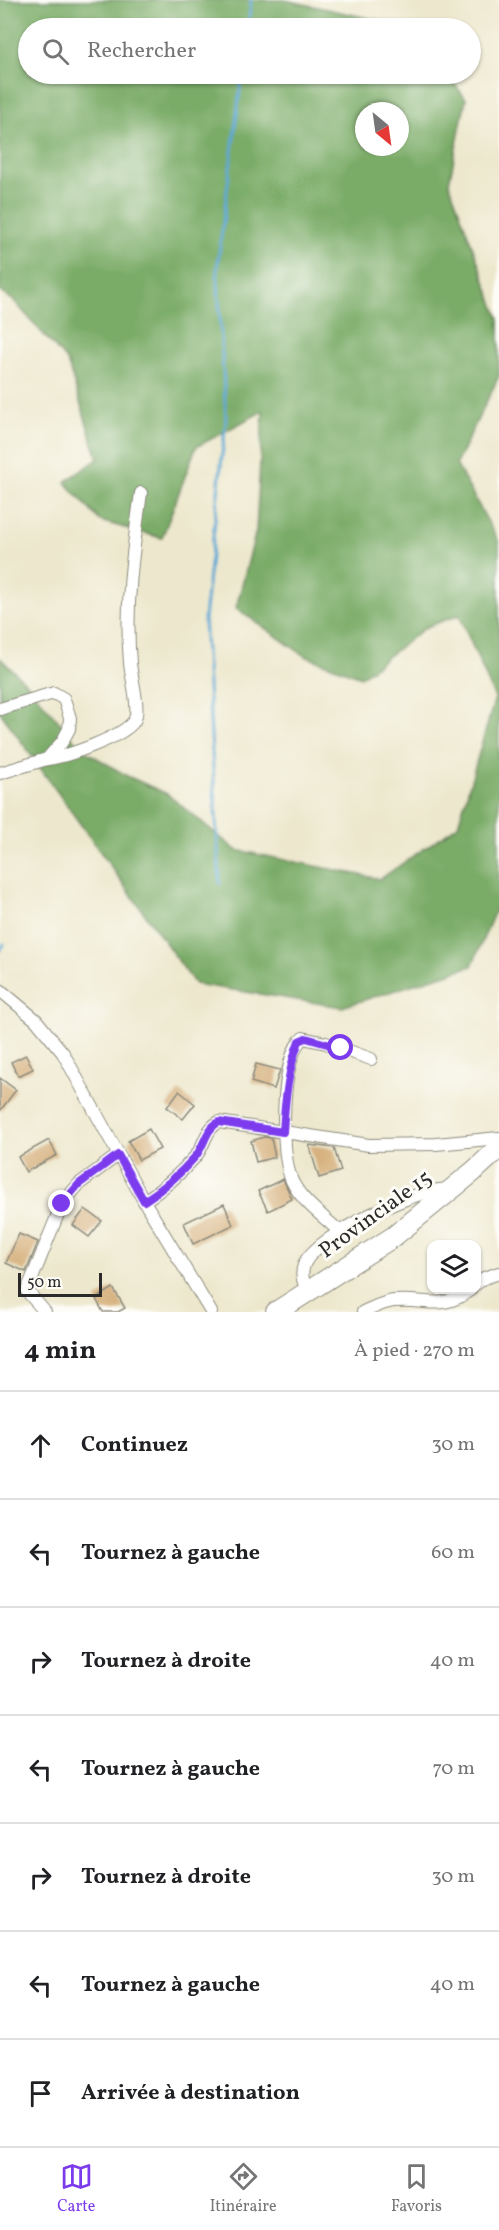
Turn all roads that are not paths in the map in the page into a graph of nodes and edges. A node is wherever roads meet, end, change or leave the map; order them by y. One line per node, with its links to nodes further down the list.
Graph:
1 (141, 493): 3 (street)
2 (0, 709): 3 (street)
3 (47, 759): 4 (street)
4 (0, 773)
5 (0, 990): 10 (street)
6 (371, 1059): 7 (street)
7 (283, 1132): 8 (street); 12 (street); 13 (street)
8 (499, 1138)
9 (499, 1148): 11 (main road, Provinciale 15)
10 (118, 1155): 12 (street); 18 (street)
11 (451, 1190): 13 (street); 16 (main road, Provinciale 15)
12 (144, 1201): 19 (street)
13 (340, 1232): 16 (street)
14 (499, 1273): 15 (street)
15 (481, 1281)
16 (308, 1292): 20 (main road, Provinciale 15)
17 (465, 1294): 21 (street)
18 (45, 1312)
19 (211, 1312)
20 (276, 1312)
21 (363, 1312)

